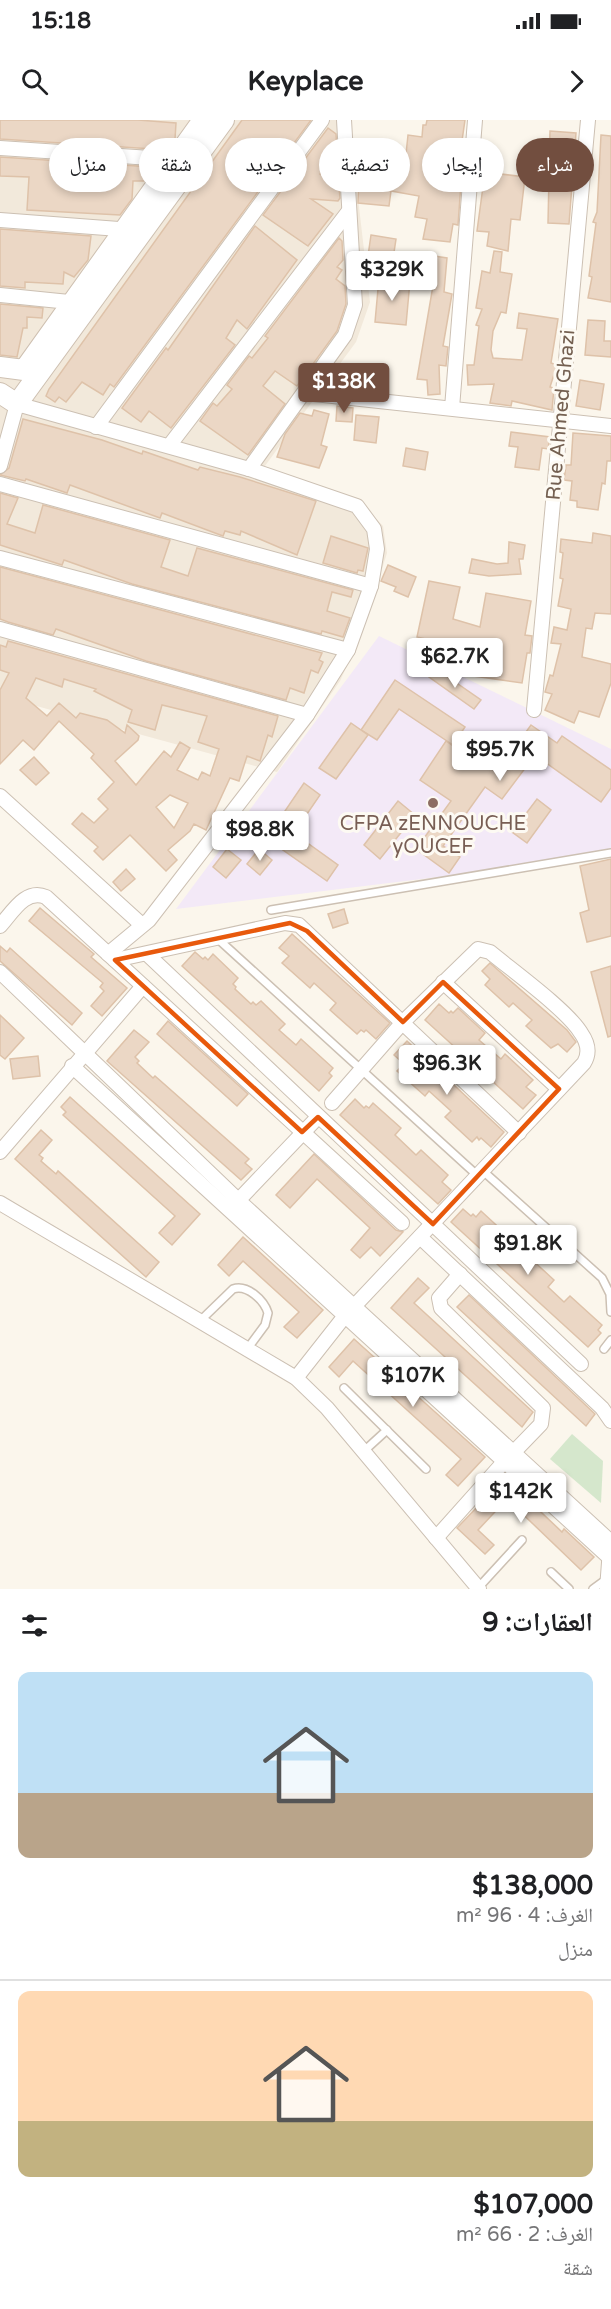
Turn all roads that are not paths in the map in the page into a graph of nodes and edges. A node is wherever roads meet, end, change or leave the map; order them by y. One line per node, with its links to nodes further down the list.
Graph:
1 (203, 120): 7 (street)
2 (224, 120): 8 (street)
3 (322, 120): 24 (street)
4 (344, 120): 12 (street)
5 (475, 120): 21 (street)
6 (588, 120): 22 (street, Rue Ahmed Ghazi)
7 (194, 138)
8 (206, 138)
9 (0, 148): 10 (street)
10 (139, 157)
11 (161, 192): 14 (street)
12 (348, 212): 19 (street); 25 (street)
13 (0, 220): 14 (street)
14 (133, 230): 16 (street)
15 (0, 295): 16 (street)
16 (82, 303): 17 (street); 20 (street)
17 (0, 367)
18 (0, 393): 20 (street)
19 (304, 393): 21 (street); 27 (street)
20 (8, 402): 24 (street); 26 (street)
21 (452, 408): 22 (street)
22 (560, 421): 23 (street); 33 (street, Rue Ahmed Ghazi)
23 (611, 426)
24 (96, 427): 25 (street)
25 (169, 446): 27 (street)
26 (0, 466)
27 (249, 469): 30 (street)
28 (0, 484): 30 (street)
29 (0, 558): 32 (street)
30 (371, 586): 32 (street)
31 (0, 629): 34 (street)
32 (348, 650): 34 (street)
33 (534, 710)
34 (307, 715): 38 (street)
35 (0, 796): 38 (street)
36 (611, 853): 37 (lane)
37 (271, 910)
38 (142, 925): 42 (street)
39 (0, 926): 42 (street)
40 (218, 939): 41 (street); 46 (street); 49 (lane)
41 (147, 954): 42 (street); 52 (street)
42 (112, 957): 45 (street)
43 (0, 972): 47 (street)
44 (443, 982): 46 (street); 50 (street); 50 (street)
45 (142, 986): 47 (street); 53 (street)
46 (403, 1022): 49 (street); 54 (street)
47 (84, 1052): 48 (street); 58 (street)
48 (72, 1066): 55 (street); 58 (street)
49 (360, 1069): 51 (street); 56 (lane)
50 (559, 1089): 54 (street)
51 (332, 1102)
52 (318, 1117): 53 (street); 60 (street)
53 (302, 1132): 58 (street); 59 (street)
54 (519, 1133): 56 (street)
55 (0, 1152)
56 (480, 1174): 60 (street); 64 (lane)
57 (0, 1203): 65 (street)
58 (233, 1205): 63 (street)
59 (402, 1223)
60 (433, 1224): 61 (street); 69 (street)
61 (420, 1237): 62 (street); 63 (street)
62 (460, 1274): 72 (street); 75 (street)
63 (349, 1312): 70 (street); 75 (street)
64 (611, 1312)
65 (201, 1320): 67 (street); 67 (lane)
66 (611, 1340): 68 (lane)
67 (248, 1348): 70 (street)
68 (604, 1349)
69 (581, 1364)
70 (296, 1378): 74 (street)
71 (344, 1388): 73 (lane)
72 (611, 1420)
73 (387, 1430): 74 (lane); 76 (lane)
74 (364, 1451): 78 (street)
75 (508, 1458): 78 (street); 80 (street); 81 (street)
76 (426, 1469)
77 (611, 1536): 80 (street)
78 (436, 1538): 84 (street)
79 (522, 1540): 84 (lane)
80 (611, 1542): 81 (street)
81 (610, 1558): 83 (street)
82 (551, 1572): 85 (lane)
83 (608, 1583): 86 (lane)
84 (479, 1588)
85 (569, 1589)
86 (593, 1589)

